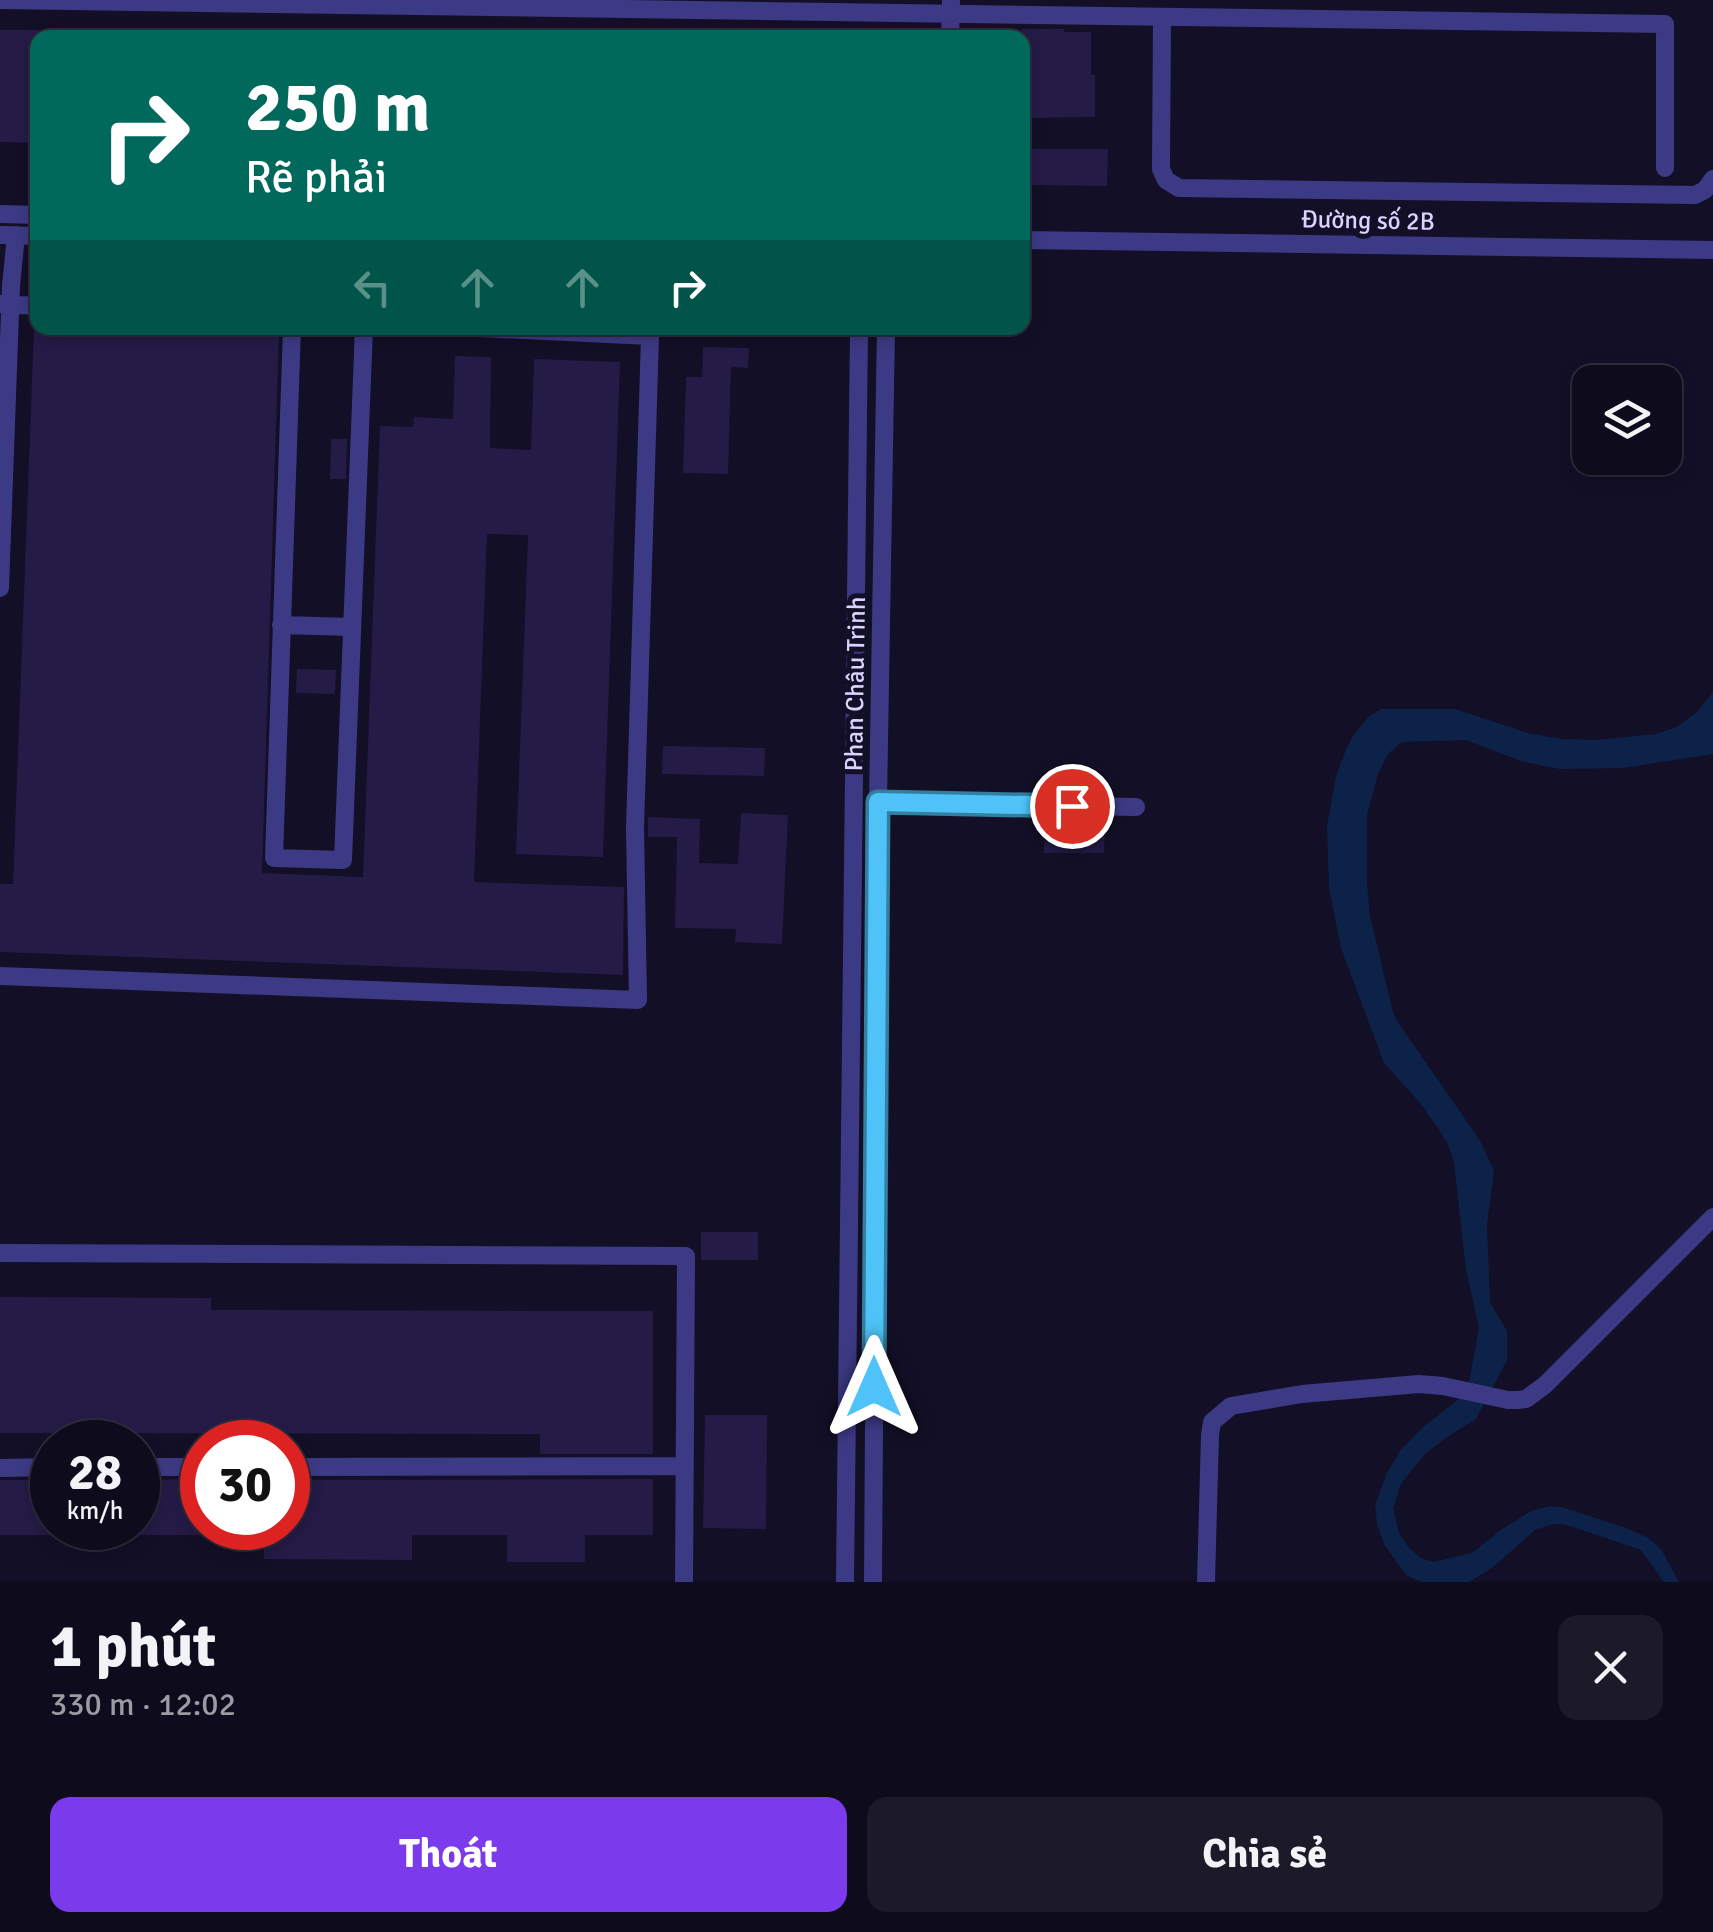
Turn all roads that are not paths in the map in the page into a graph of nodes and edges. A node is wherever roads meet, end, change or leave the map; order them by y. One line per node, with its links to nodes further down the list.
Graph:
1 (0, 0): 3 (street)
2 (1380, 0): 8 (street)
3 (215, 2): 4 (street)
4 (585, 4): 5 (street)
5 (951, 7): 7 (street)
6 (1337, 10): 7 (street); 8 (street)
7 (1162, 16): 10 (street)
8 (1380, 20): 9 (street)
9 (1665, 168)
10 (1713, 179)
11 (0, 214): 12 (street)
12 (30, 215)
13 (8, 235): 16 (street)
14 (1030, 240): 15 (street, Đường số 2B)
15 (1713, 250)
16 (5, 304): 17 (street); 23 (street)
17 (30, 306)
18 (292, 335): 24 (street)
19 (364, 335): 25 (street)
20 (650, 335): 28 (street)
21 (860, 335): 36 (street, Phan Châu Trinh)
22 (886, 335): 26 (street, Phan Châu Trinh)
23 (0, 588)
24 (281, 625): 25 (street); 25 (street)
25 (352, 627)
26 (878, 802): 27 (street); 37 (street, Phan Châu Trinh)
27 (1136, 807)
28 (0, 976)
29 (1713, 1216): 38 (street)
30 (0, 1252): 31 (street)
31 (685, 1466): 32 (street); 35 (street)
32 (310, 1467)
33 (0, 1468): 34 (street)
34 (30, 1468)
35 (684, 1582)
36 (845, 1582)
37 (873, 1582)
38 (1206, 1582)

